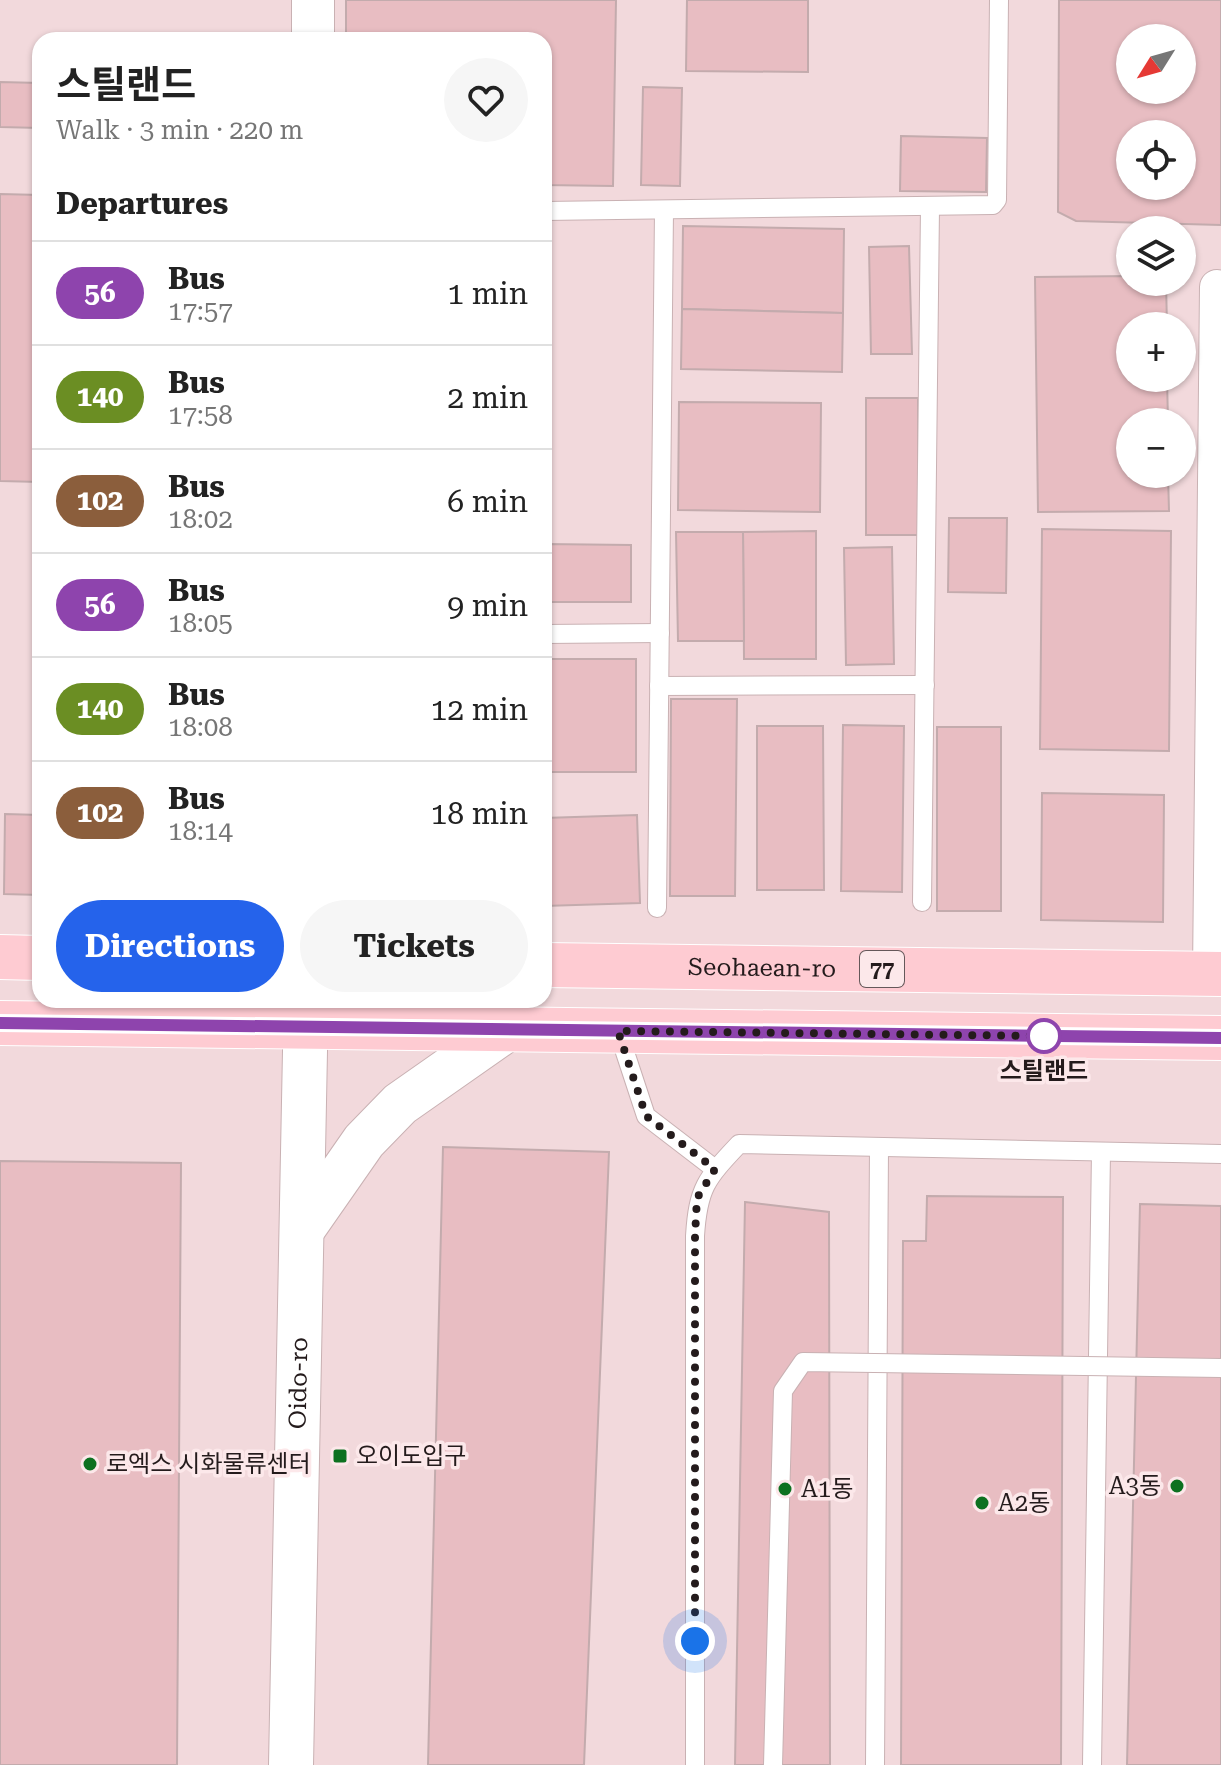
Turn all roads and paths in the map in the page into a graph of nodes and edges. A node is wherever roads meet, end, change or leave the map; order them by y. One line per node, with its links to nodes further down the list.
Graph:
1 (313, 0): 3 (street)
2 (999, 0): 4 (lane)
3 (313, 32)
4 (930, 207): 5 (lane); 10 (lane)
5 (664, 210): 6 (lane); 8 (lane)
6 (552, 211)
7 (1217, 287): 17 (street)
8 (660, 633): 9 (lane); 11 (lane)
9 (552, 634)
10 (925, 685): 11 (lane); 12 (lane)
11 (659, 686): 13 (lane)
12 (922, 902)
13 (657, 908)
14 (0, 957): 15 (main road)
15 (32, 958)
16 (552, 965): 17 (main road, Seohaean-ro / 77)
17 (1215, 974)
18 (306, 1013): 19 (main road); 20 (main road); 27 (main road, Oido-ro)
19 (0, 1023)
20 (507, 1029): 21 (main road); 27 (main road)
21 (618, 1031): 22 (main road); 26 (lane)
22 (1221, 1038)
23 (879, 1147): 24 (lane); 26 (lane); 32 (lane)
24 (1101, 1152): 25 (lane); 33 (lane)
25 (1221, 1154)
26 (715, 1169): 30 (lane)
27 (302, 1230): 29 (main road, Oido-ro)
28 (1221, 1368): 31 (lane, bridge)
29 (291, 1765)
30 (695, 1765)
31 (773, 1765)
32 (875, 1765)
33 (1092, 1765)

